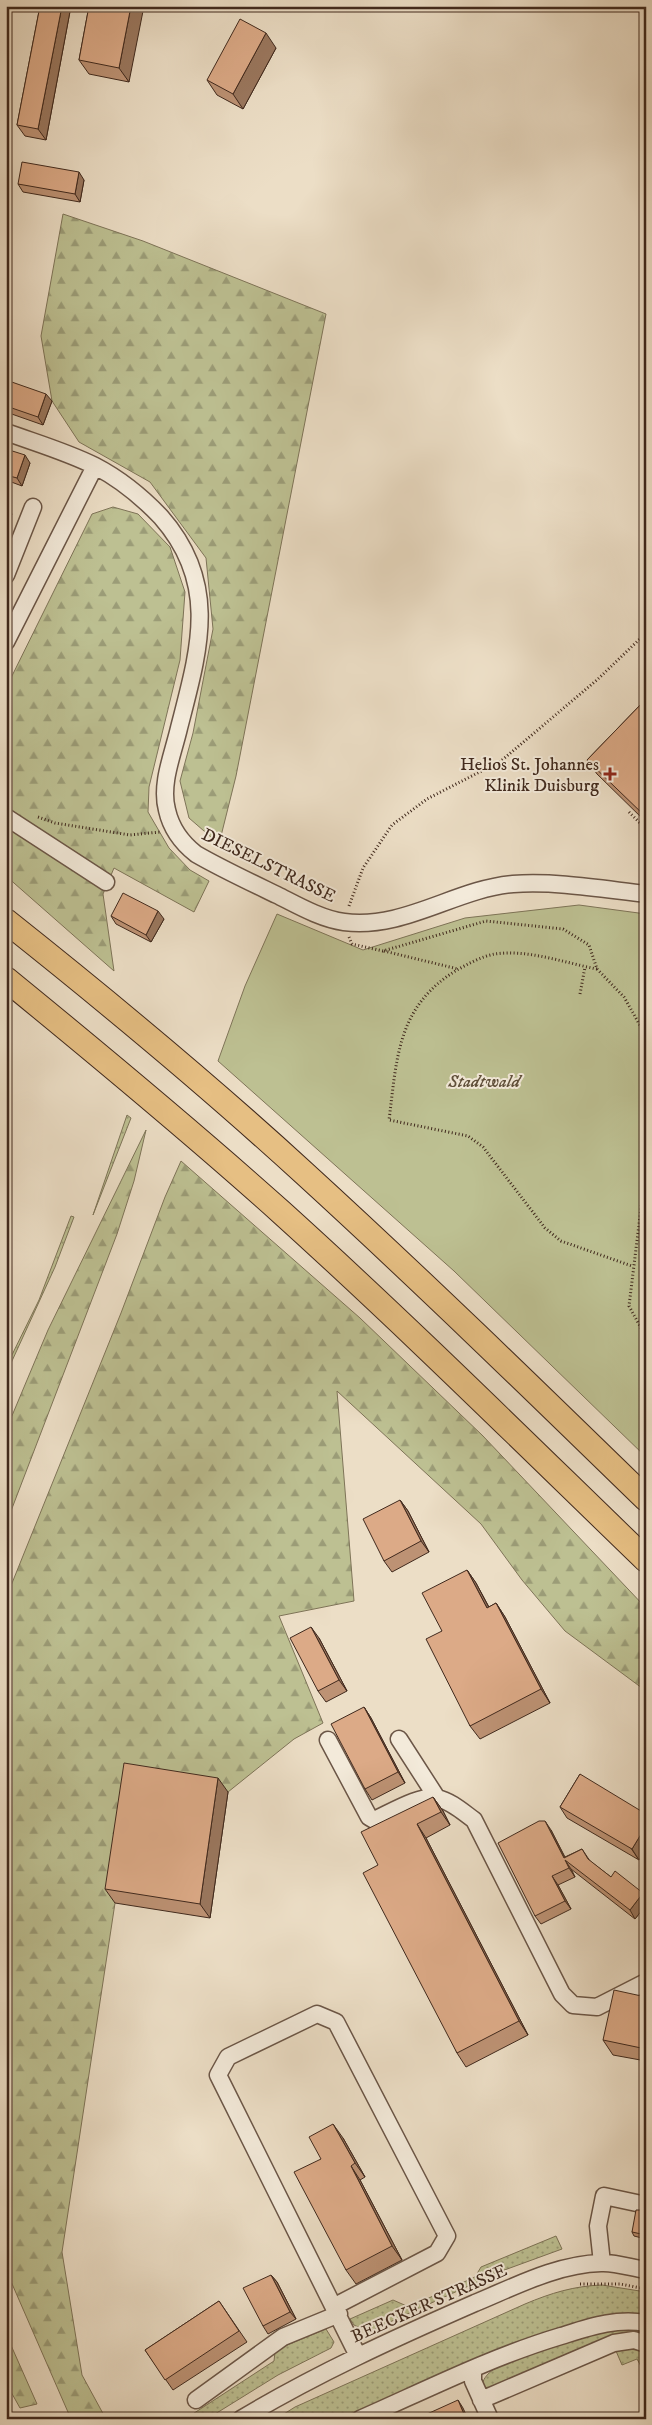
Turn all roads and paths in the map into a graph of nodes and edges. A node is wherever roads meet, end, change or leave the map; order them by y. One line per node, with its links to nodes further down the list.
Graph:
1 (6, 432): 2 (street, DIESELSTRASSE)
2 (96, 466): 6 (street); 11 (street, DIESELSTRASSE)
3 (33, 507): 4 (street)
4 (6, 575)
5 (646, 633): 15 (path)
6 (6, 642)
7 (628, 812): 10 (path)
8 (31, 814): 11 (path)
9 (6, 817): 12 (street)
10 (646, 829)
11 (175, 830): 15 (street, DIESELSTRASSE)
12 (106, 882)
13 (646, 894): 15 (street, DIESELSTRASSE)
14 (6, 921): 26 (highway)
15 (342, 922): 16 (path)
16 (383, 951): 18 (path); 19 (path)
17 (585, 967): 18 (path); 19 (path); 21 (path)
18 (459, 969): 24 (path)
19 (597, 969): 22 (path)
20 (6, 979): 27 (highway)
21 (580, 994)
22 (646, 1036)
23 (646, 1167): 24 (path)
24 (632, 1266): 25 (path)
25 (646, 1337)
26 (646, 1499)
27 (646, 1560)
28 (399, 1739): 30 (street)
29 (328, 1740): 30 (street)
30 (437, 1798): 31 (street)
31 (646, 1982)
32 (646, 2205): 33 (street)
33 (602, 2263): 34 (street, BEECKER STRASSE); 40 (street, BEECKER STRASSE)
34 (646, 2270)
35 (572, 2284): 36 (path)
36 (646, 2289)
37 (337, 2310): 37 (street); 40 (street); 42 (street)
38 (646, 2323): 41 (street)
39 (644, 2344): 43 (street)
40 (358, 2356): 44 (street, BEECKER STRASSE)
41 (473, 2369): 43 (street); 45 (street)
42 (196, 2400)
43 (482, 2400): 46 (street)
44 (241, 2419)
45 (360, 2419)
46 (490, 2419)

